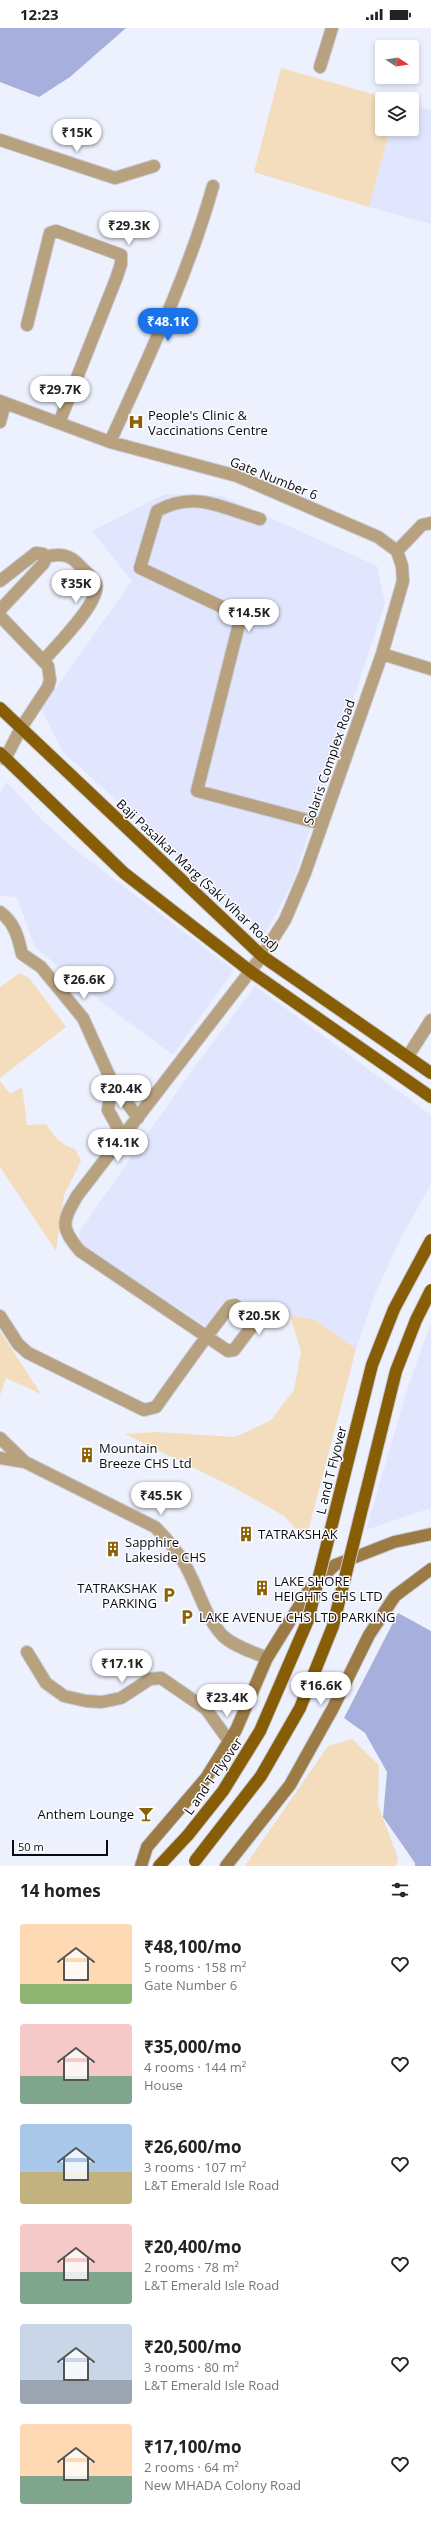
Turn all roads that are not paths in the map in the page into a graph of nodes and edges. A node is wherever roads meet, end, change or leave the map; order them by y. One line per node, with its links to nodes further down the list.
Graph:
1 (332, 28): 2 (street)
2 (320, 67)
3 (0, 140): 4 (street)
4 (154, 166)
5 (213, 186): 10 (street)
6 (27, 325): 9 (street)
7 (2, 402): 8 (street); 9 (street, Gate Number 6)
8 (0, 422)
9 (59, 423): 10 (street, Gate Number 6)
10 (110, 442): 13 (street, Gate Number 6)
11 (260, 519): 24 (street)
12 (431, 523): 13 (street)
13 (397, 551): 18 (street, Solaris Complex Road)
14 (45, 557): 15 (street); 16 (street); 19 (street)
15 (0, 582)
16 (0, 610)
17 (0, 616): 19 (street)
18 (382, 654): 20 (street); 24 (street, Solaris Complex Road)
19 (43, 661): 22 (street)
20 (431, 669)
21 (0, 708): 22 (main road, Baji Pasalkar Marg (Saki Vihar Road))
22 (21, 728): 23 (street); 26 (main road, Baji Pasalkar Marg (Saki Vihar Road))
23 (3, 756): 27 (main road)
24 (322, 824): 26 (street, Solaris Complex Road)
25 (0, 912): 32 (street)
26 (262, 956): 27 (street, Solaris Complex Road); 30 (main road, Baji Pasalkar Marg (Saki Vihar Road))
27 (250, 971): 33 (main road); 34 (street, Solaris Complex Road)
28 (431, 1020): 29 (street)
29 (427, 1032): 30 (street)
30 (408, 1056): 31 (main road, Baji Pasalkar Marg (Saki Vihar Road))
31 (431, 1073)
32 (112, 1082): 34 (street); 35 (street)
33 (431, 1097)
34 (138, 1118): 35 (street, Solaris Complex Road)
35 (123, 1137): 38 (street, Solaris Complex Road)
36 (431, 1240): 49 (main road, L and T Flyover, bridge)
37 (431, 1290): 47 (main road, bridge)
38 (0, 1316)
39 (0, 1438): 41 (street)
40 (0, 1458): 41 (street)
41 (25, 1462): 45 (street)
42 (431, 1534): 45 (street)
43 (431, 1569): 50 (street)
44 (27, 1652): 46 (street)
45 (267, 1658): 46 (street)
46 (229, 1741): 48 (street)
47 (194, 1864)
48 (141, 1866)
49 (159, 1866)
50 (226, 1866)

